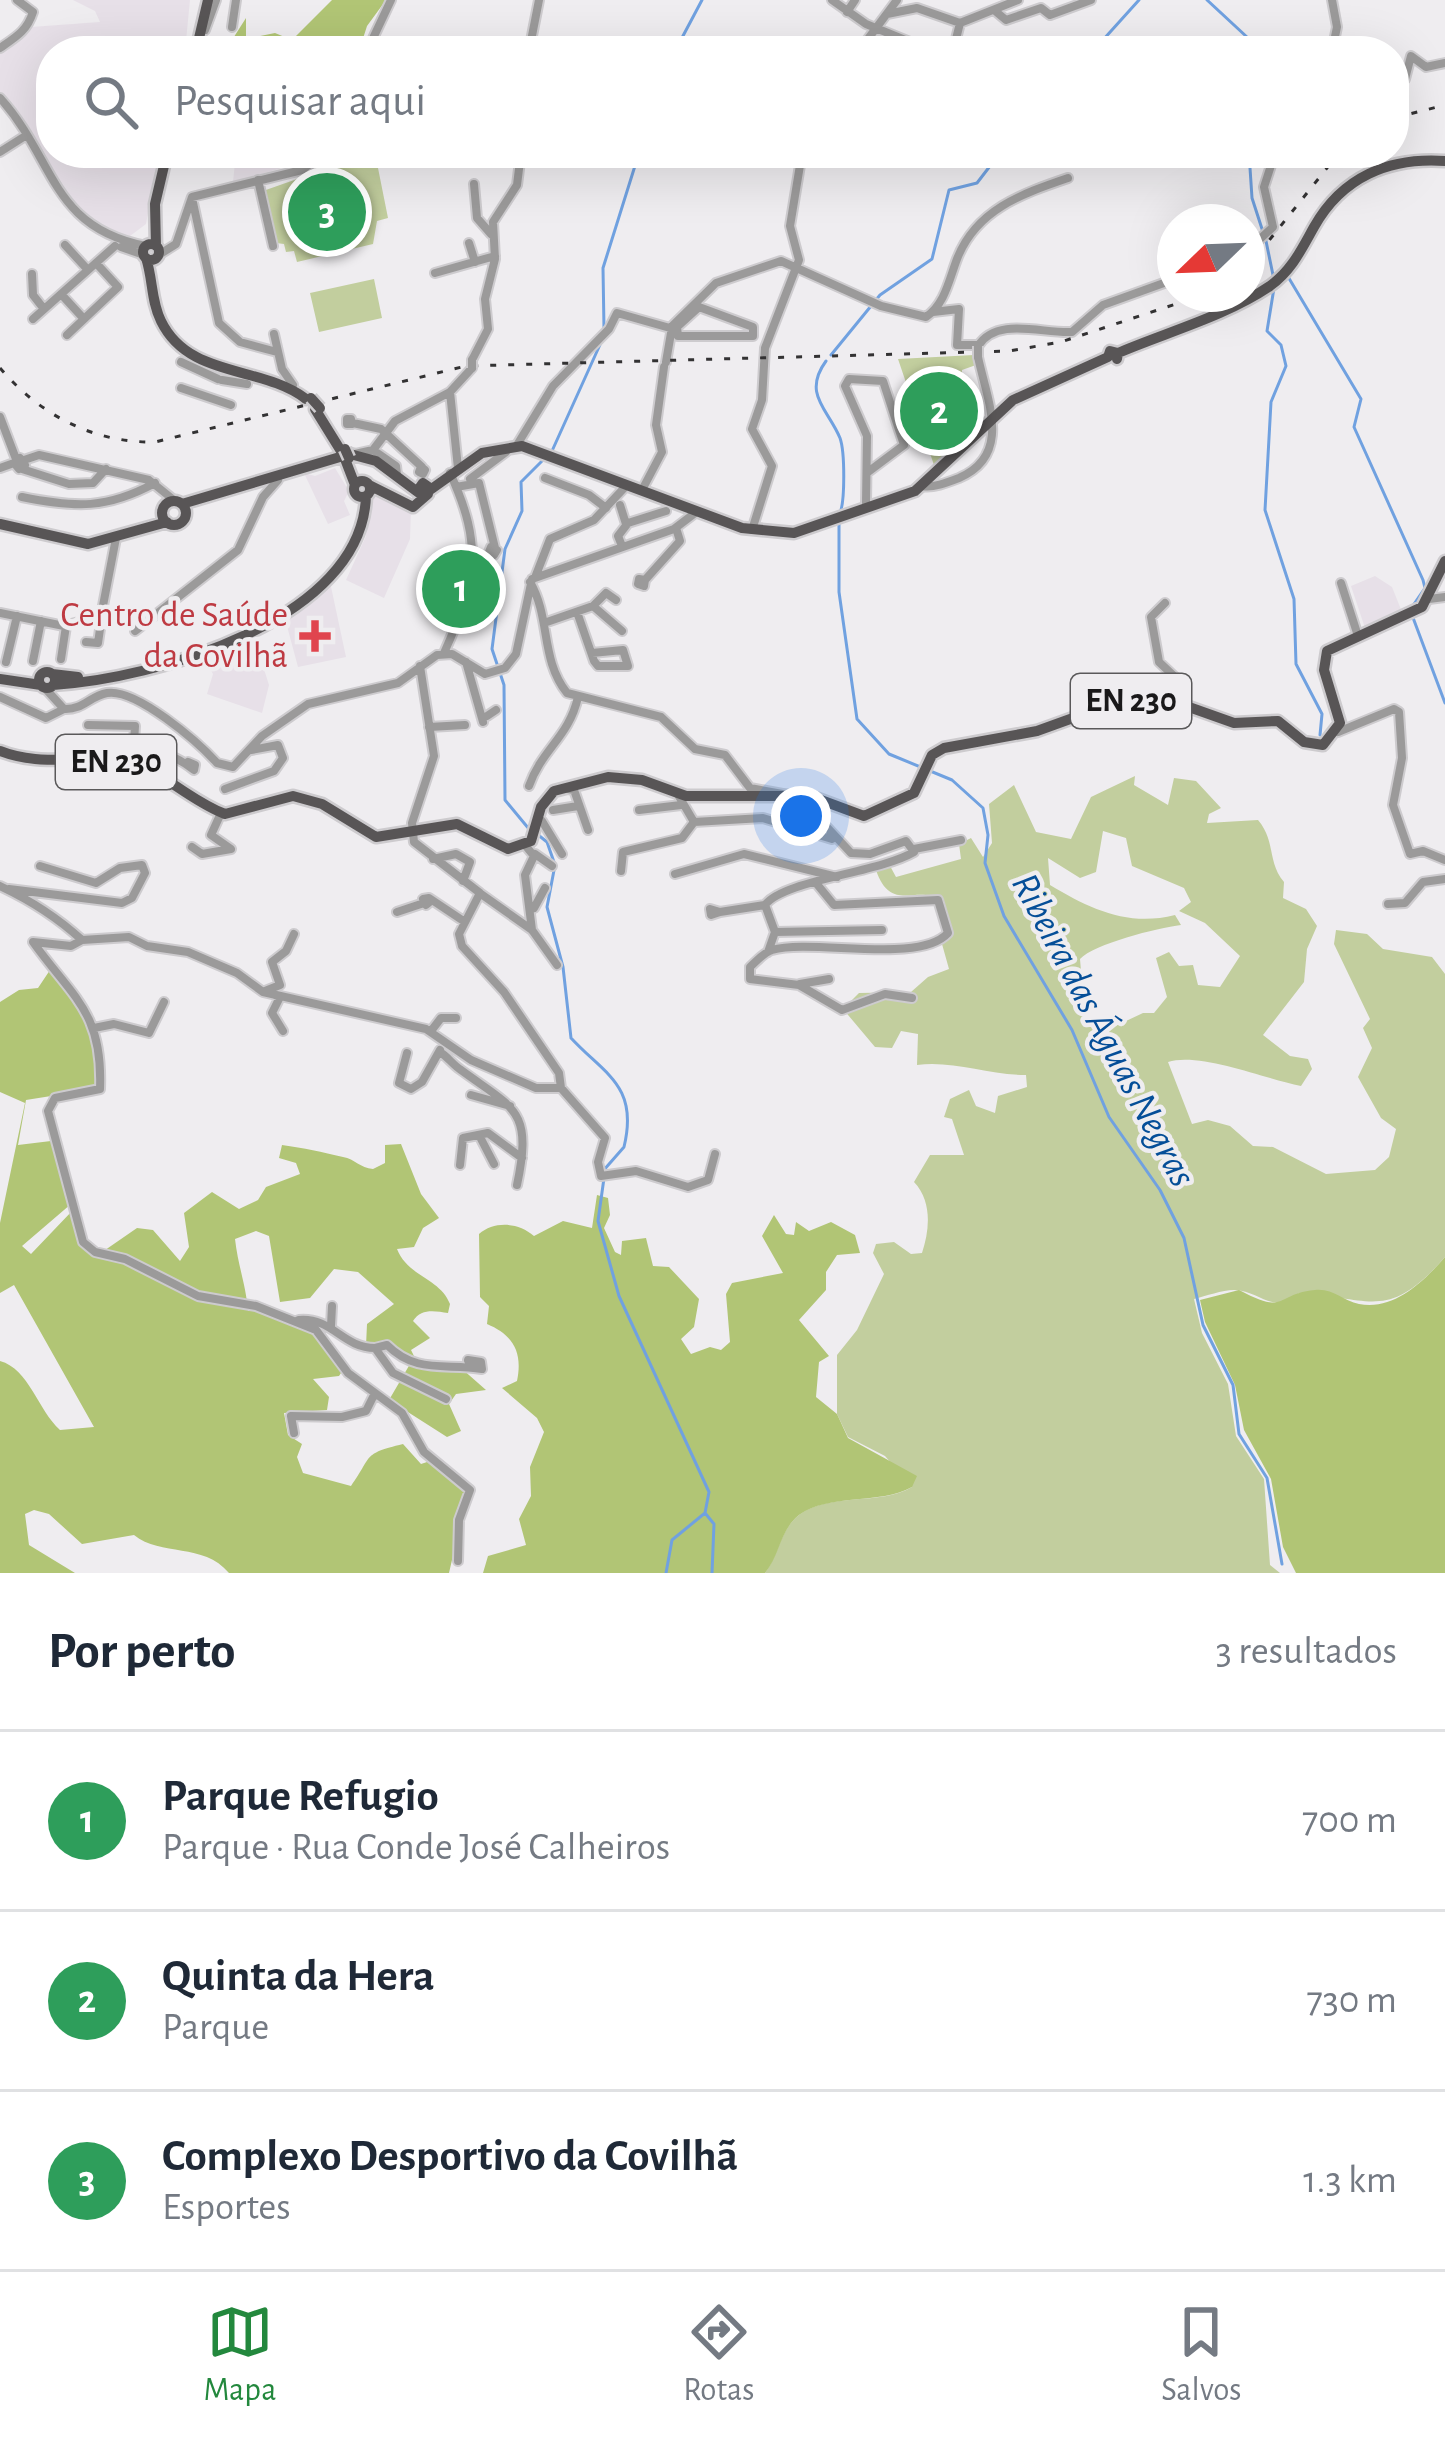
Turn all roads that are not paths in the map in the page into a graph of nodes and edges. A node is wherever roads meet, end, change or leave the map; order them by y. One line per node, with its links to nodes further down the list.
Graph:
1 (17, 0): 27 (street)
2 (206, 0): 19 (main road); 20 (main road)
3 (236, 0): 17 (street)
4 (391, 0): 21 (street)
5 (538, 0): 22 (street)
6 (832, 0): 14 (street)
7 (854, 0): 14 (street)
8 (897, 0): 12 (street); 15 (street)
9 (1018, 0): 13 (street)
10 (1090, 0): 13 (street)
11 (1332, 0): 26 (street)
12 (907, 10): 15 (street); 16 (street)
13 (994, 10): 16 (street)
14 (847, 12): 18 (street)
15 (887, 14): 18 (street)
16 (960, 23): 25 (street)
17 (232, 27)
18 (877, 28): 23 (street); 24 (street)
19 (198, 36)
20 (200, 36)
21 (374, 36)
22 (532, 36)
23 (871, 36)
24 (896, 36)
25 (957, 36)
26 (1337, 36)
27 (0, 48)
28 (1445, 63): 29 (street)
29 (1409, 64)
30 (0, 101): 31 (street); 33 (street)
31 (22, 138): 32 (street); 35 (street)
32 (0, 152)
33 (36, 155)
34 (1445, 160): 36 (main road)
35 (36, 161)
36 (1409, 163)
37 (40, 168): 54 (street)
38 (45, 168): 59 (street)
39 (161, 168): 59 (main road)
40 (162, 168): 59 (main road)
41 (305, 168): 47 (street)
42 (519, 168): 53 (street)
43 (800, 168): 63 (street)
44 (1270, 168): 52 (street)
45 (1382, 168): 90 (main road)
46 (1068, 178): 70 (street)
47 (258, 180): 49 (street); 58 (street)
48 (474, 184): 53 (street)
49 (192, 197): 50 (street); 51 (street)
50 (181, 228): 51 (street); 59 (street)
51 (197, 228): 79 (street)
52 (1265, 234)
53 (492, 235): 60 (street)
54 (104, 241): 57 (street); 61 (street)
55 (469, 243): 62 (street)
56 (65, 245): 64 (street)
57 (116, 246): 59 (street); 61 (street)
58 (273, 246)
59 (151, 252): 81 (main road); 82 (main road)
60 (495, 256): 62 (street); 85 (street)
61 (100, 259): 64 (street); 72 (street)
62 (475, 262): 65 (street)
63 (797, 266): 70 (street); 73 (street); 77 (street)
64 (88, 270): 68 (street)
65 (435, 273)
66 (32, 274): 69 (street)
67 (1157, 285): 78 (street)
68 (61, 294): 69 (street); 72 (street)
69 (44, 309): 71 (street)
70 (933, 312): 78 (street)
71 (33, 319)
72 (84, 319): 75 (street)
73 (673, 332): 76 (street); 76 (street); 93 (street); 114 (street)
74 (274, 334): 79 (street)
75 (67, 335)
76 (753, 336): 77 (street)
77 (767, 342): 127 (street)
78 (978, 349): 90 (street)
79 (278, 352): 81 (street)
80 (181, 362): 82 (street)
81 (280, 374): 87 (main road)
82 (221, 375): 83 (street); 86 (street); 87 (main road)
83 (247, 384)
84 (182, 388): 86 (street)
85 (450, 392): 92 (street); 110 (street)
86 (213, 400): 88 (street)
87 (313, 404): 95 (main road)
88 (231, 405)
89 (0, 417): 97 (street)
90 (992, 418): 111 (main road); 111 (street)
91 (353, 423): 92 (street)
92 (385, 432): 94 (street); 100 (street)
93 (514, 448): 109 (main road); 110 (main road); 112 (street)
94 (373, 450): 95 (street); 105 (street)
95 (347, 454): 98 (main road); 105 (main road); 113 (main road)
96 (868, 459): 99 (street); 99 (street); 103 (street)
97 (19, 463): 101 (street); 102 (street); 102 (street)
98 (315, 464): 107 (main road); 120 (main road)
99 (880, 466): 103 (street)
100 (422, 467)
101 (0, 468)
102 (98, 470): 104 (street)
103 (868, 472): 119 (street)
104 (142, 478): 108 (street); 115 (street)
105 (400, 478): 110 (main road)
106 (545, 478): 118 (street)
107 (278, 480): 120 (main road); 145 (street)
108 (155, 483): 115 (street); 120 (street)
109 (628, 484): 114 (main road); 118 (street)
110 (431, 486): 112 (street); 113 (main road)
111 (922, 486): 119 (main road)
112 (458, 487): 123 (street); 124 (street)
113 (366, 490): 160 (main road)
114 (642, 490): 122 (main road)
115 (142, 491): 116 (street)
116 (22, 497)
117 (620, 505): 126 (street)
118 (606, 508): 133 (street)
119 (866, 508): 127 (main road)
120 (173, 510): 125 (main road); 129 (main road)
121 (666, 512): 126 (street)
122 (687, 512): 127 (main road); 128 (street)
123 (489, 515): 124 (street); 131 (street)
124 (468, 520): 153 (street)
125 (0, 522): 129 (main road)
126 (626, 524): 130 (street)
127 (754, 525)
128 (676, 528): 130 (street); 134 (street)
129 (116, 538): 143 (street)
130 (622, 546): 133 (street)
131 (495, 548)
132 (1445, 561): 137 (main road)
133 (533, 579): 147 (street); 157 (street)
134 (645, 580)
135 (1340, 583): 151 (street)
136 (1445, 598): 137 (street)
137 (1429, 599): 151 (main road)
138 (616, 600): 140 (street)
139 (1165, 603): 163 (street)
140 (593, 606): 141 (street); 150 (street)
141 (577, 612): 147 (street); 154 (street)
142 (0, 613): 144 (street)
143 (102, 615): 145 (street); 148 (street); 152 (street)
144 (16, 616): 146 (street); 159 (street)
145 (146, 620): 149 (street)
146 (41, 622): 148 (street); 156 (street)
147 (544, 622): 162 (street)
148 (66, 626): 155 (street)
149 (134, 631)
150 (622, 631)
151 (1358, 636): 169 (main road)
152 (86, 642)
153 (444, 653): 157 (street); 158 (street)
154 (592, 653): 154 (street)
155 (61, 659)
156 (33, 662)
157 (466, 662): 165 (street)
158 (420, 665): 168 (street); 173 (street)
159 (2, 671): 160 (main road)
160 (47, 682): 164 (street)
161 (0, 697): 164 (street)
162 (578, 697): 177 (street); 179 (street)
163 (1173, 701): 169 (main road, EN 230); 179 (main road, EN 230)
164 (64, 709): 173 (street)
165 (486, 716)
166 (88, 724): 172 (street)
167 (465, 725): 168 (street)
168 (429, 727): 187 (street)
169 (1338, 732): 195 (street)
170 (82, 740): 171 (street)
171 (123, 741): 172 (street); 176 (street)
172 (134, 742): 175 (street)
173 (251, 750): 178 (street)
174 (0, 751): 176 (main road, EN 230)
175 (188, 762)
176 (130, 765): 184 (main road, EN 230)
177 (529, 786)
178 (224, 788)
179 (791, 798): 180 (main road, EN 230); 189 (street)
180 (679, 799): 183 (street); 185 (street); 188 (main road, EN 230)
181 (578, 806): 182 (street); 186 (street); 188 (street)
182 (553, 810)
183 (639, 810)
184 (220, 813): 187 (main road, EN 230); 191 (street)
185 (694, 822): 189 (street); 198 (street)
186 (588, 830)
187 (411, 834): 188 (main road, EN 230); 194 (street)
188 (534, 836): 193 (street); 197 (street); 209 (street)
189 (833, 840): 192 (street)
190 (962, 840): 192 (street)
191 (192, 847)
192 (914, 849): 200 (street)
193 (562, 854)
194 (431, 860): 202 (street); 202 (street)
195 (1445, 860)
196 (40, 866): 204 (street)
197 (552, 866)
198 (621, 872)
199 (674, 874): 200 (street)
200 (844, 878): 203 (street)
201 (1445, 879): 208 (street)
202 (463, 881): 206 (street)
203 (816, 883): 207 (street); 218 (street)
204 (4, 888): 217 (street)
205 (545, 888): 209 (street)
206 (480, 893): 212 (street); 213 (street)
207 (765, 904): 211 (street); 215 (street)
208 (1388, 904)
209 (532, 909): 213 (street)
210 (397, 912): 212 (street)
211 (720, 912)
212 (465, 922): 233 (street)
213 (532, 930): 219 (street)
214 (882, 930): 215 (street)
215 (775, 932): 218 (street)
216 (294, 934): 222 (street)
217 (80, 940): 222 (street); 226 (street)
218 (768, 952): 221 (street)
219 (557, 965)
220 (829, 979): 221 (street)
221 (799, 985): 223 (street)
222 (264, 992): 227 (street); 228 (street)
223 (912, 998)
224 (164, 1002): 226 (street)
225 (456, 1018): 228 (street)
226 (94, 1028): 244 (street)
227 (283, 1031)
228 (431, 1031): 229 (street)
229 (441, 1037): 230 (street); 233 (street)
230 (440, 1052): 231 (street); 235 (street)
231 (407, 1053)
232 (481, 1087): 235 (street)
233 (560, 1088): 238 (street)
234 (471, 1095): 236 (street)
235 (503, 1097): 236 (street)
236 (512, 1107): 239 (street)
237 (478, 1135): 239 (street); 240 (street); 241 (street)
238 (715, 1154)
239 (522, 1158): 242 (street)
240 (494, 1164)
241 (460, 1165)
242 (517, 1184)
243 (332, 1306): 245 (street)
244 (297, 1320): 245 (street); 248 (street)
245 (331, 1326): 246 (street)
246 (375, 1348): 247 (street); 249 (street)
247 (468, 1360)
248 (375, 1393): 250 (street); 251 (street)
249 (446, 1399)
250 (294, 1433)
251 (458, 1561)

